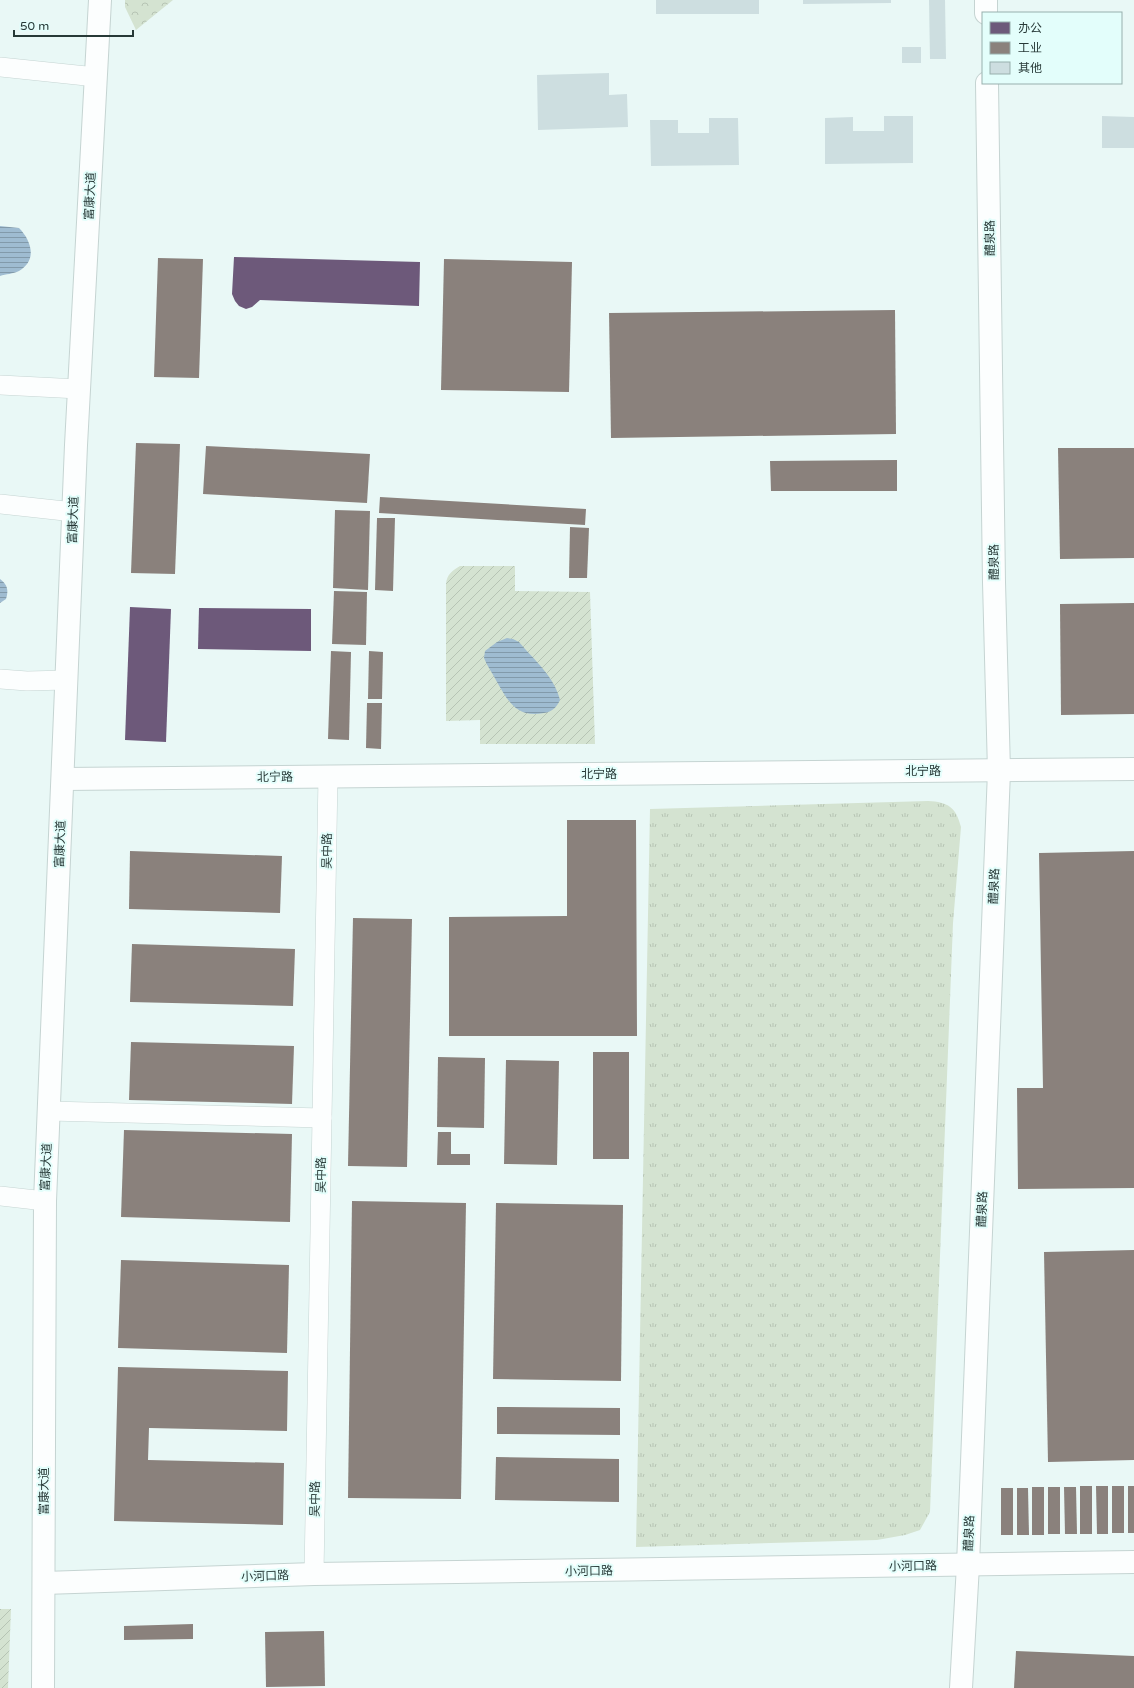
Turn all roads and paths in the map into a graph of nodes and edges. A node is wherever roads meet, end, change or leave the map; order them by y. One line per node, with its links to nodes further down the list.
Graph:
1 (100, 0): 5 (street, 富康大道)
2 (986, 0): 3 (street)
3 (986, 12)
4 (0, 67): 5 (street)
5 (96, 77): 8 (street, 富康大道)
6 (987, 84): 14 (street, 醴泉路)
7 (0, 385): 8 (street)
8 (79, 389): 10 (street, 富康大道)
9 (0, 504): 10 (street)
10 (74, 512): 12 (street, 富康大道)
11 (0, 680): 12 (street)
12 (67, 680): 16 (street, 富康大道)
13 (1134, 769): 14 (street, 北宁路)
14 (999, 771): 15 (street, 北宁路); 22 (street, 醴泉路)
15 (328, 776): 16 (street, 北宁路); 18 (street, 吴中路)
16 (63, 779): 17 (street, 富康大道)
17 (49, 1111): 18 (street); 20 (street, 富康大道)
18 (322, 1118): 23 (street, 吴中路)
19 (0, 1196): 20 (street)
20 (45, 1201): 24 (street, 富康大道)
21 (1134, 1562): 22 (street, 小河口路)
22 (968, 1565): 23 (street, 小河口路); 26 (street, 醴泉路)
23 (314, 1574): 24 (street, 小河口路)
24 (44, 1583): 25 (street, 富康大道)
25 (43, 1688)
26 (961, 1688)

